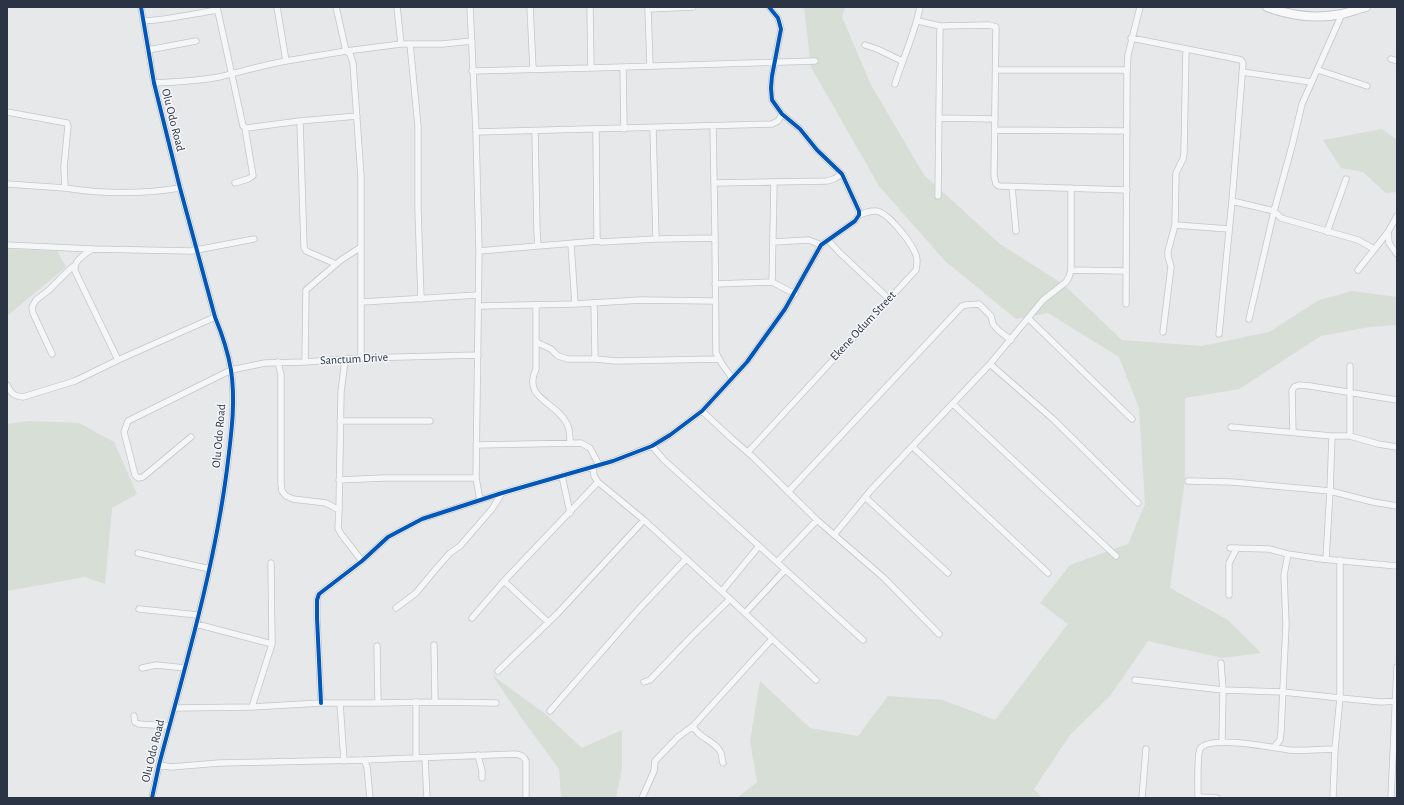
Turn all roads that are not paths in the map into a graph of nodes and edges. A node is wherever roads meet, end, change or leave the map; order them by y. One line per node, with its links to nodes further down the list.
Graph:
1 (141, 7): 18 (street, Olu Odo Road)
2 (277, 7): 31 (street)
3 (336, 7): 28 (street)
4 (397, 7): 23 (street)
5 (470, 7): 22 (street)
6 (530, 7): 36 (street)
7 (590, 7): 35 (street)
8 (693, 7): 15 (street)
9 (769, 7): 32 (street)
10 (920, 7): 17 (street)
11 (1140, 7): 20 (street)
12 (1267, 7): 16 (street)
13 (1366, 7): 16 (street)
14 (217, 8): 18 (street); 42 (street)
15 (648, 8): 33 (street)
16 (1342, 14): 38 (street)
17 (918, 20): 19 (street); 30 (street)
18 (143, 21): 26 (street, Olu Odo Road)
19 (940, 26): 37 (street); 50 (street)
20 (1131, 38): 27 (street); 40 (street)
21 (196, 41): 26 (street)
22 (472, 41): 24 (street); 39 (street)
23 (401, 44): 24 (street); 28 (street)
24 (410, 44): 108 (street)
25 (865, 45): 30 (street)
26 (148, 50): 44 (street, Olu Odo Road)
27 (1186, 50): 41 (street); 78 (street)
28 (346, 51): 31 (street); 49 (street)
29 (815, 61): 32 (street)
30 (902, 61): 45 (street)
31 (286, 62): 42 (street)
32 (775, 63): 33 (street); 48 (street)
33 (650, 66): 34 (street)
34 (623, 67): 35 (street); 56 (street)
35 (591, 68): 36 (street)
36 (533, 69): 39 (street)
37 (996, 70): 40 (street); 51 (street)
38 (1318, 70): 43 (street); 46 (street)
39 (472, 71): 61 (street)
40 (1127, 72): 60 (street)
41 (1242, 72): 43 (street); 74 (street)
42 (231, 74): 44 (street); 54 (street)
43 (1311, 82): 75 (street)
44 (154, 83): 70 (street, Olu Odo Road)
45 (895, 84)
46 (1367, 86)
47 (7, 112): 69 (street)
48 (782, 114): 53 (street); 62 (street)
49 (357, 116): 52 (street); 93 (street)
50 (940, 118): 51 (street); 73 (street)
51 (995, 119): 58 (street)
52 (300, 121): 54 (street); 99 (street)
53 (713, 126): 55 (street); 65 (street)
54 (245, 128): 64 (street)
55 (653, 128): 56 (street); 85 (street)
56 (624, 129): 57 (street)
57 (596, 130): 59 (street); 87 (street)
58 (995, 130): 60 (street); 68 (street)
59 (535, 131): 61 (street); 92 (street)
60 (1127, 131): 72 (street)
61 (476, 132): 97 (street)
62 (842, 174): 66 (street); 76 (street)
63 (1346, 179): 81 (street)
64 (235, 183)
65 (714, 183): 66 (street); 84 (street)
66 (774, 183): 88 (street)
67 (7, 184): 69 (street)
68 (1012, 187): 71 (street); 80 (street)
69 (65, 188): 70 (street)
70 (180, 188): 96 (street, Olu Odo Road)
71 (1071, 188): 72 (street); 101 (street)
72 (1127, 190): 103 (street)
73 (938, 196)
74 (1232, 201): 75 (street); 79 (street)
75 (1274, 211): 81 (street); 119 (street)
76 (859, 215): 86 (street); 109 (street, Ekene Odum Street)
77 (1397, 216): 82 (street)
78 (1174, 225): 79 (street); 120 (street)
79 (1228, 229): 121 (street)
80 (1016, 231)
81 (1327, 232): 95 (street)
82 (1388, 232): 95 (street); 98 (street)
83 (254, 238): 96 (street)
84 (715, 238): 85 (street); 105 (street)
85 (656, 239): 87 (street)
86 (828, 240): 91 (street); 109 (street)
87 (599, 241): 89 (street)
88 (773, 242): 91 (street); 104 (street)
89 (571, 244): 92 (street); 113 (street)
90 (7, 245): 94 (street)
91 (821, 245): 106 (street)
92 (538, 246): 97 (street)
93 (361, 247): 99 (street); 111 (street)
94 (92, 249): 96 (street); 100 (street)
95 (1374, 249): 102 (street)
96 (198, 250): 117 (street, Olu Odo Road)
97 (479, 251): 107 (street)
98 (1397, 254)
99 (336, 264): 132 (street)
100 (74, 266): 124 (street); 129 (street)
101 (1071, 270): 103 (street); 118 (street)
102 (1358, 270)
103 (1126, 271): 114 (street)
104 (772, 282): 105 (street); 106 (street)
105 (715, 284): 110 (street)
106 (795, 294): 136 (street)
107 (478, 295): 108 (street); 116 (street)
108 (420, 299): 111 (street)
109 (889, 299): 155 (street, Ekene Odum Street)
110 (715, 301): 112 (street); 128 (street)
111 (362, 302): 126 (street)
112 (594, 303): 113 (street); 127 (street)
113 (574, 304): 115 (street)
114 (1126, 304)
115 (536, 305): 116 (street); 123 (street)
116 (478, 306): 125 (street)
117 (216, 317): 129 (street); 135 (street, Olu Odo Road)
118 (1028, 318): 122 (street); 142 (street)
119 (1249, 319)
120 (1164, 332)
121 (1219, 334)
122 (1011, 340): 133 (street); 163 (street)
123 (536, 342): 127 (street); 150 (street)
124 (52, 354)
125 (478, 355): 126 (street, Sanctum Drive); 151 (street)
126 (361, 358): 130 (street, Sanctum Drive)
127 (595, 358): 128 (street)
128 (719, 359): 136 (street)
129 (118, 360): 137 (street)
130 (345, 360): 132 (street, Sanctum Drive); 144 (street)
131 (278, 362): 132 (street, Sanctum Drive); 135 (street, Sanctum Drive); 169 (street)
132 (305, 362)
133 (990, 364): 140 (street); 167 (street)
134 (1350, 366): 138 (street)
135 (231, 370): 149 (street, Sanctum Drive); 187 (street, Olu Odo Road)
136 (732, 378): 141 (street)
137 (7, 385)
138 (1351, 392): 139 (street); 146 (street); 148 (street)
139 (1397, 400)
140 (953, 404): 153 (street); 179 (street)
141 (702, 411): 152 (street); 155 (street)
142 (1132, 419)
143 (430, 421): 144 (street)
144 (340, 422): 159 (street)
145 (1230, 427): 146 (street)
146 (1293, 432): 147 (street)
147 (1332, 436): 148 (street); 162 (street)
148 (1350, 436): 154 (street)
149 (191, 437)
150 (570, 443): 151 (street); 156 (street)
151 (476, 445): 158 (street)
152 (652, 446): 156 (street); 174 (street)
153 (913, 447): 165 (street); 190 (street)
154 (1397, 447)
155 (748, 452): 163 (street)
156 (596, 466): 157 (street); 161 (street)
157 (562, 476): 164 (street); 170 (street)
158 (476, 478): 159 (street); 166 (street)
159 (339, 480): 169 (street)
160 (1188, 481): 162 (street)
161 (598, 482): 170 (street); 171 (street)
162 (1330, 491): 168 (street); 181 (street)
163 (788, 492): 172 (street)
164 (502, 493): 166 (street); 195 (street)
165 (865, 497): 173 (street); 189 (street)
166 (480, 500): 183 (street)
167 (1138, 503)
168 (1397, 506)
169 (339, 510): 183 (street)
170 (570, 513): 191 (street)
171 (644, 520): 180 (street); 200 (street)
172 (817, 520): 173 (street); 184 (street)
173 (834, 535): 202 (street)
174 (759, 546): 184 (street); 192 (street)
175 (1230, 548): 176 (street)
176 (1237, 548): 178 (street); 193 (street)
177 (138, 553): 187 (street)
178 (1288, 554): 181 (street); 217 (street)
179 (1116, 556)
180 (686, 558): 192 (street); 228 (street)
181 (1326, 559): 182 (street)
182 (1340, 560): 186 (street); 218 (street)
183 (362, 561): 222 (street)
184 (777, 562): 188 (street)
185 (270, 563): 205 (street)
186 (1397, 566)
187 (210, 569): 198 (street, Olu Odo Road)
188 (785, 570): 197 (street); 204 (street)
189 (948, 573)
190 (1048, 573)
191 (504, 582): 199 (street); 200 (street)
192 (722, 591): 194 (street)
193 (1229, 595)
194 (730, 599): 197 (street); 215 (street)
195 (396, 608)
196 (139, 609): 198 (street)
197 (746, 613): 203 (street)
198 (198, 615): 201 (street, Olu Odo Road)
199 (472, 618)
200 (548, 622): 212 (street)
201 (196, 624): 205 (street); 211 (street, Olu Odo Road)
202 (939, 634)
203 (772, 639): 213 (street); 231 (street)
204 (863, 640)
205 (272, 644): 226 (street)
206 (434, 645): 221 (street)
207 (377, 646): 224 (street)
208 (1221, 663): 216 (street)
209 (1397, 667): 219 (street)
210 (142, 668): 211 (street)
211 (185, 668): 227 (street, Olu Odo Road)
212 (498, 672)
213 (816, 680)
214 (1135, 680): 216 (street)
215 (644, 682)
216 (1223, 690): 217 (street); 232 (street)
217 (1283, 692): 218 (street); 233 (street)
218 (1340, 698): 219 (street); 235 (street)
219 (1396, 701): 253 (street)
220 (416, 702): 221 (street); 224 (street); 237 (street)
221 (434, 702): 225 (street)
222 (321, 703): 223 (street); 226 (street)
223 (340, 703): 224 (street); 239 (street)
224 (378, 703)
225 (496, 703)
226 (252, 707): 227 (street)
227 (174, 708): 230 (street, Olu Odo Road)
228 (550, 711)
229 (134, 716): 230 (street)
230 (170, 726): 242 (street, Olu Odo Road)
231 (693, 726): 241 (street); 249 (street)
232 (1222, 742): 233 (street); 244 (street)
233 (1274, 747): 235 (street)
234 (1146, 749): 250 (street)
235 (1335, 749): 252 (street)
236 (478, 755): 238 (street); 243 (street); 248 (street)
237 (416, 758): 238 (street); 240 (street)
238 (425, 758): 247 (street)
239 (344, 760): 240 (street); 242 (street)
240 (364, 760): 246 (street)
241 (723, 763)
242 (159, 765): 245 (street, Olu Odo Road)
243 (482, 778)
244 (1198, 797): 251 (street)
245 (152, 798)
246 (370, 798)
247 (427, 798)
248 (526, 798)
249 (642, 798)
250 (1142, 798)
251 (1217, 798)
252 (1333, 798)
253 (1391, 798)

